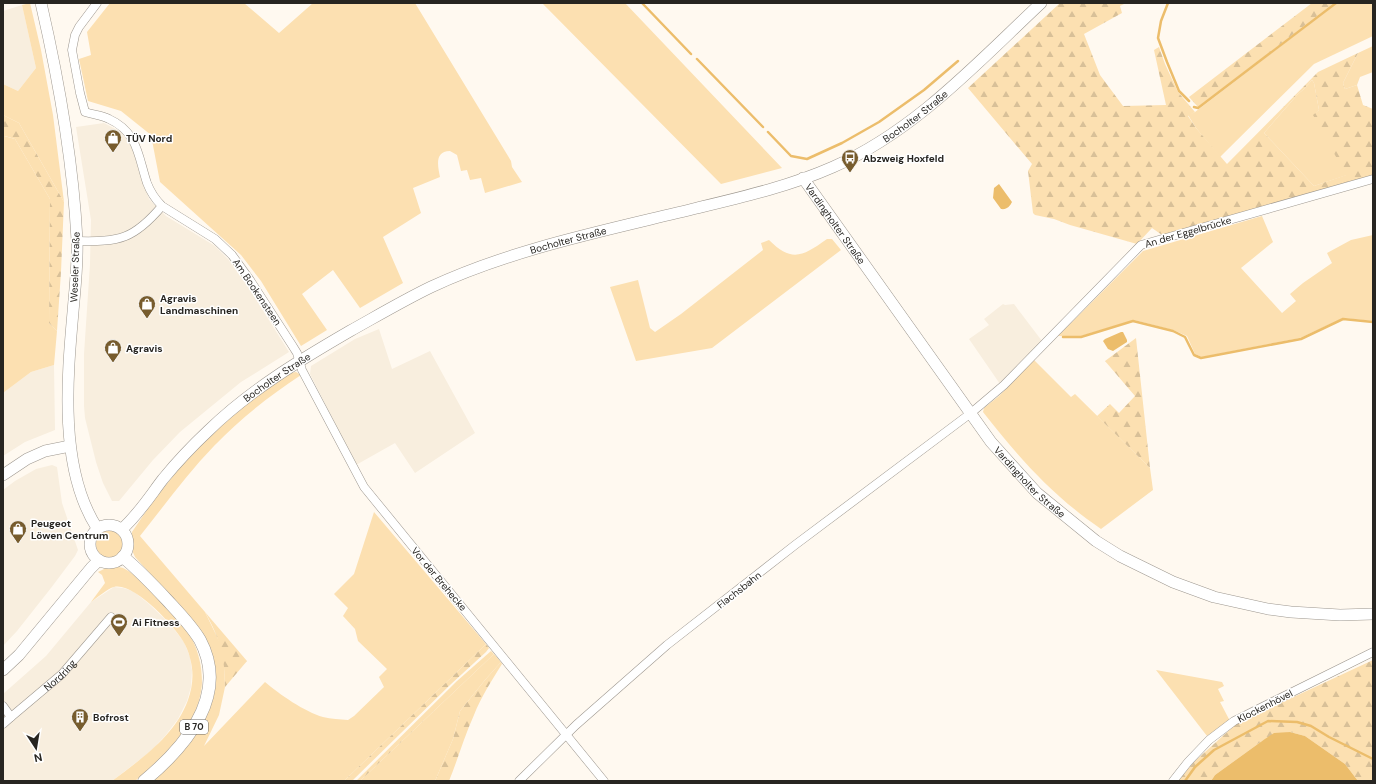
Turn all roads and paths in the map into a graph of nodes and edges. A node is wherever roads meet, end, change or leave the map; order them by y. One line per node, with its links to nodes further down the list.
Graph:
1 (41, 3): 7 (street, Weseler Straße)
2 (98, 3): 6 (street, Am Bookensteen)
3 (1042, 3): 4 (street, Bocholter Straße)
4 (803, 178): 8 (street, Bocholter Straße); 9 (street, Vardingholter Straße)
5 (1373, 179): 9 (street, An der Eggelbrücke)
6 (162, 206): 7 (street); 8 (street, Am Bookensteen)
7 (77, 241): 10 (street, Weseler Straße)
8 (300, 361): 13 (street, Bocholter Straße); 23 (street, Vor der Brehecke)
9 (971, 414): 16 (street, Vardingholter Straße); 23 (street, Flachsbahn)
10 (70, 446): 11 (street); 12 (street, Weseler Straße)
11 (3, 475)
12 (97, 528): 13 (street); 15 (street)
13 (122, 529): 14 (street)
14 (123, 558): 15 (street); 24 (main road, B 70)
15 (99, 560): 19 (street)
16 (1373, 614)
17 (111, 618): 21 (street, Nordring)
18 (1373, 652): 27 (street, Klockenhövel)
19 (3, 670)
20 (3, 706): 21 (street)
21 (12, 717): 22 (street, Nordring)
22 (3, 724)
23 (566, 735): 25 (street, Flachsbahn); 26 (street, Vor der Brehecke)
24 (144, 781)
25 (519, 781)
26 (604, 781)
27 (1173, 781)

